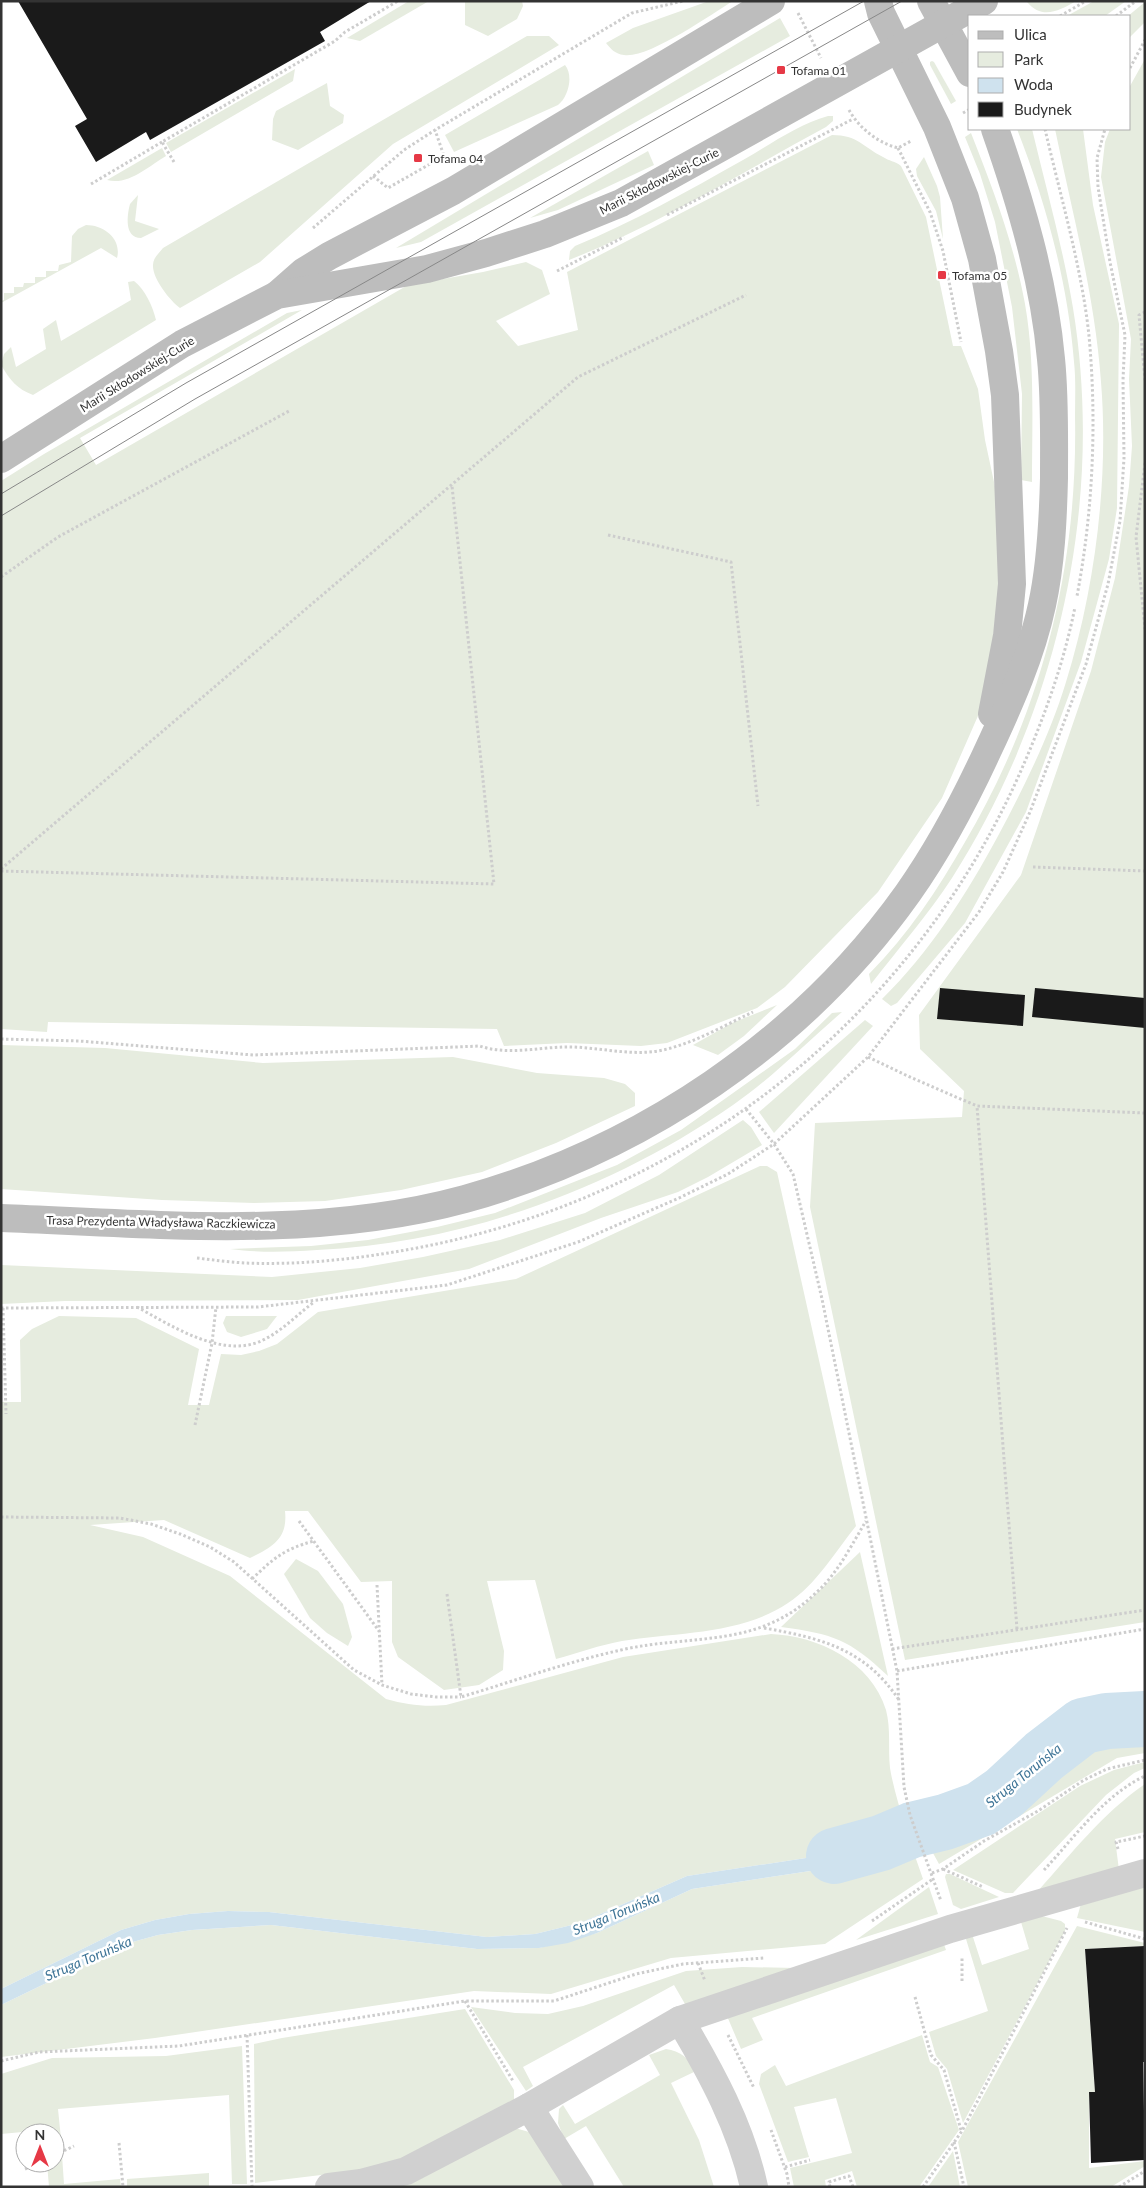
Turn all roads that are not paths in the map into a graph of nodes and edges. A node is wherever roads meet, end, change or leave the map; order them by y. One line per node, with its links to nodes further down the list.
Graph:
1 (771, 1): 8 (main road, Marii Skłodowskiej-Curie)
2 (878, 1): 5 (main road, Trasa Prezydenta Władysława Raczkiewicza)
3 (984, 1): 4 (main road, Marii Skłodowskiej-Curie)
4 (938, 12): 5 (main road, Marii Skłodowskiej-Curie); 6 (main road)
5 (898, 49): 8 (main road, Marii Skłodowskiej-Curie); 10 (main road, Trasa Prezydenta Władysława Raczkiewicza)
6 (968, 69)
7 (995, 130): 10 (main road, Trasa Prezydenta Władysława Raczkiewicza)
8 (277, 295): 9 (main road, Marii Skłodowskiej-Curie)
9 (1, 459)
10 (980, 767): 11 (main road, Trasa Prezydenta Władysława Raczkiewicza)
11 (1, 1218)
12 (1145, 1873): 13 (street)
13 (680, 2020): 14 (street); 17 (street)
14 (529, 2107): 15 (street); 16 (street)
15 (329, 2187)
16 (580, 2187)
17 (754, 2187)

